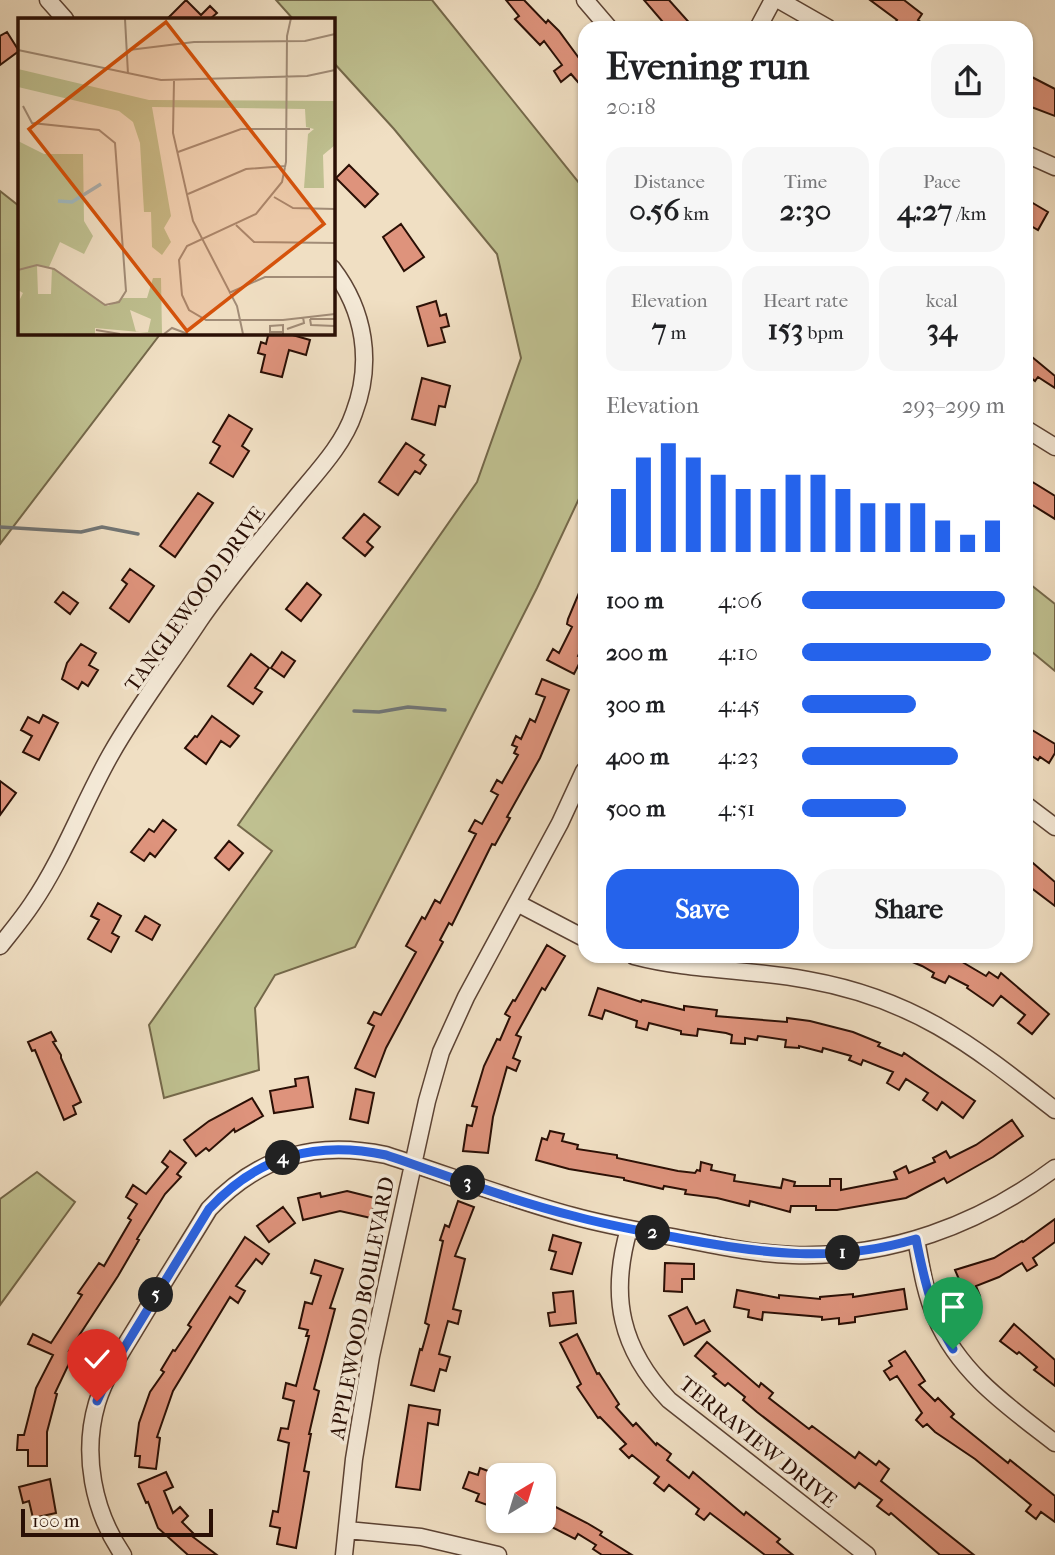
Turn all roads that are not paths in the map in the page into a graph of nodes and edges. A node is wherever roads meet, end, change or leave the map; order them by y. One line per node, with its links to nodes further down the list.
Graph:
1 (48, 0): 5 (street)
2 (585, 0): 6 (street)
3 (773, 0): 7 (street)
4 (779, 0): 8 (street)
5 (64, 18)
6 (602, 21)
7 (762, 21)
8 (816, 21)
9 (1033, 157): 10 (street)
10 (1055, 167)
11 (334, 271): 19 (street, TANGLEWOOD DRIVE)
12 (1033, 433): 13 (street)
13 (1055, 447)
14 (578, 783): 17 (street, APPLEWOOD BOULEVARD)
15 (1033, 810): 16 (street)
16 (1055, 827)
17 (517, 903): 18 (street); 22 (street, APPLEWOOD BOULEVARD)
18 (578, 935)
19 (0, 946)
20 (669, 963): 21 (street)
21 (1055, 1110)
22 (413, 1164): 24 (street); 27 (street, APPLEWOOD BOULEVARD); 28 (street)
23 (1055, 1168): 25 (street)
24 (629, 1229): 25 (street); 31 (street, TERRAVIEW DRIVE)
25 (916, 1239): 26 (street)
26 (1055, 1443)
27 (346, 1530): 29 (street, APPLEWOOD BOULEVARD); 30 (street)
28 (123, 1555)
29 (344, 1555)
30 (498, 1555)
31 (867, 1555)

